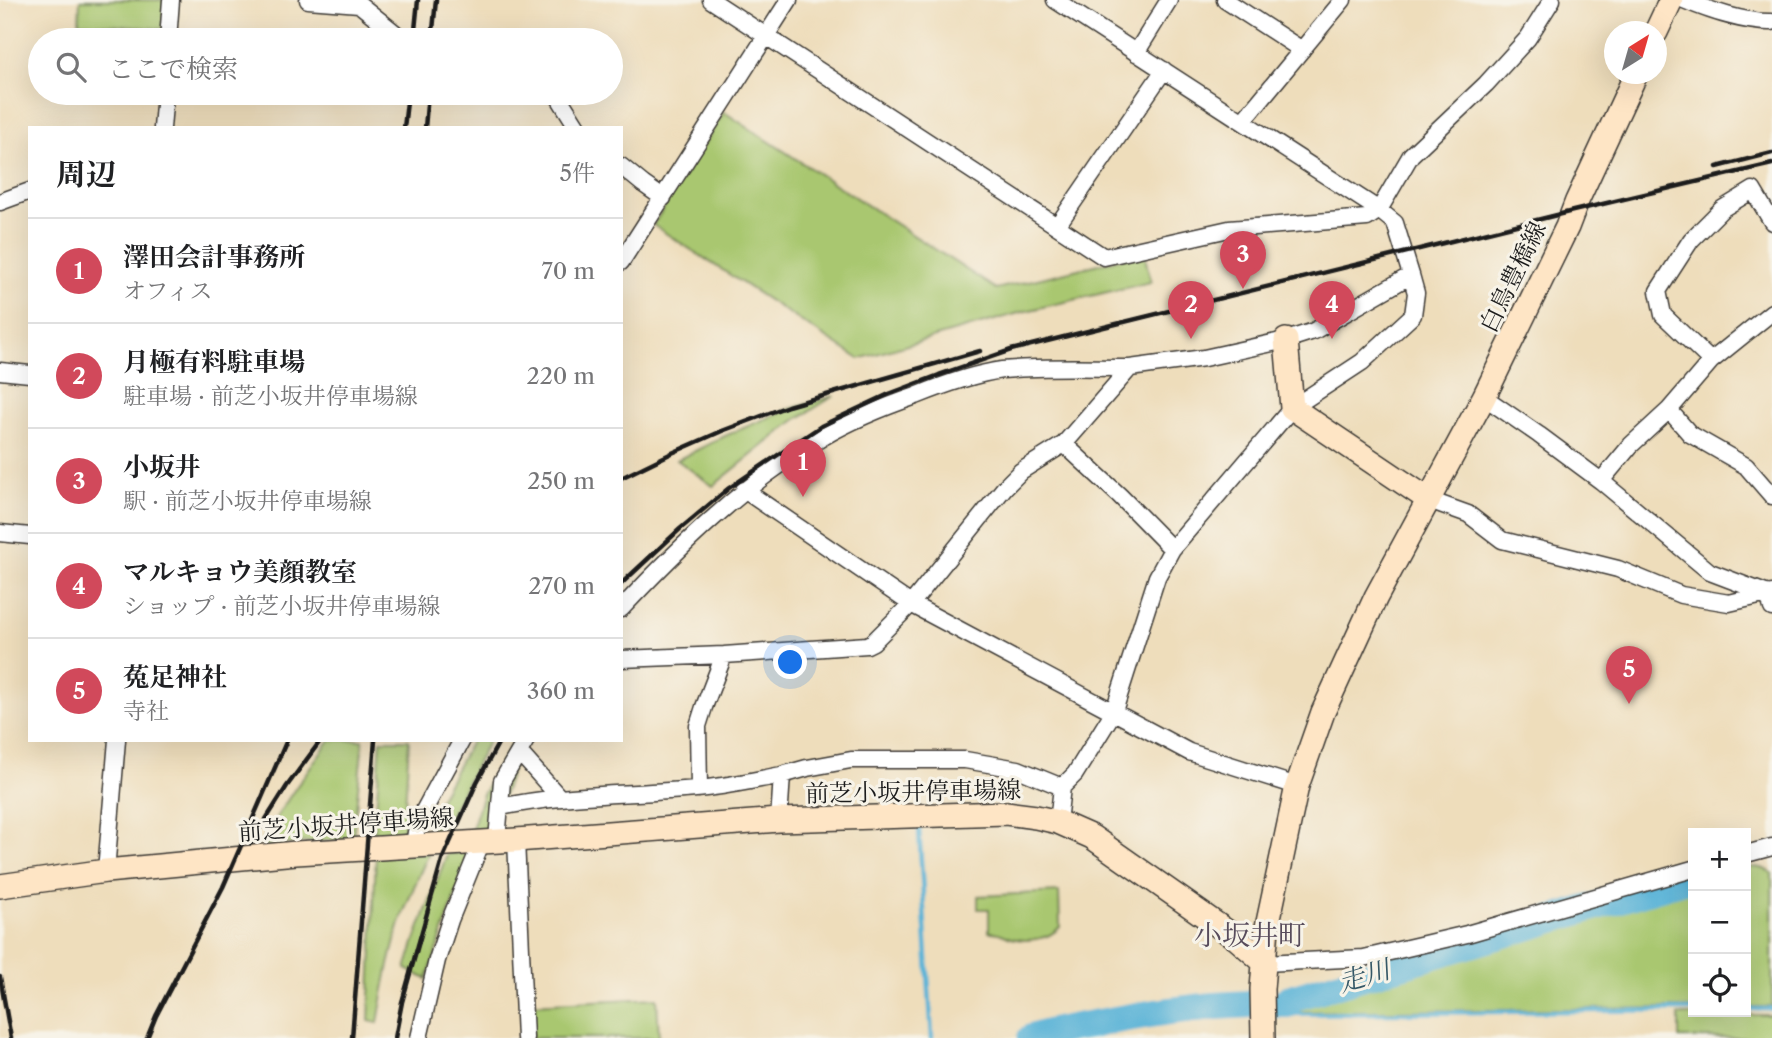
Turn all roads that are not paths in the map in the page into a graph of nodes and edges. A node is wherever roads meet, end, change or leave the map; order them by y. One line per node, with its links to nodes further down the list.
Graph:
1 (171, 0): 14 (street)
2 (308, 0): 15 (street)
3 (710, 0): 16 (street)
4 (789, 0): 16 (street)
5 (1055, 0): 18 (street)
6 (1169, 0): 18 (street)
7 (1225, 0): 17 (street)
8 (1343, 0): 17 (street)
9 (1552, 0): 30 (street)
10 (1671, 0): 12 (main road)
11 (1684, 0): 13 (street)
12 (1661, 21)
13 (1772, 22)
14 (169, 28)
15 (388, 28)
16 (766, 35): 28 (street); 32 (street)
17 (1302, 50): 23 (street)
18 (1136, 52): 19 (street)
19 (1164, 70): 23 (street); 32 (street)
20 (1631, 84): 41 (main road, 白鳥豊橋線)
21 (164, 105): 24 (street)
22 (564, 105): 25 (street)
23 (1243, 121): 30 (street)
24 (162, 126)
25 (577, 126)
26 (623, 168): 28 (street)
27 (28, 192): 29 (street)
28 (663, 198): 33 (street)
29 (0, 202)
30 (1379, 210): 32 (street); 34 (street)
31 (1772, 222): 37 (street)
32 (1057, 226)
33 (623, 259)
34 (1411, 275): 36 (street); 42 (street)
35 (1772, 312): 37 (street)
36 (1286, 340): 38 (street); 42 (main road)
37 (1711, 361): 43 (street)
38 (1130, 368): 44 (street); 46 (street)
39 (0, 371): 40 (street)
40 (28, 374)
41 (1483, 397): 45 (street); 48 (main road, 白鳥豊橋線)
42 (1292, 408): 48 (main road); 51 (street)
43 (1669, 410): 45 (street); 47 (street)
44 (1064, 444): 51 (street); 53 (street)
45 (1601, 481): 52 (street)
46 (744, 491): 53 (street); 54 (street)
47 (1772, 496)
48 (1429, 500): 52 (street); 62 (main road)
49 (0, 533): 50 (street)
50 (28, 537)
51 (1172, 549): 57 (street)
52 (1771, 598)
53 (911, 604): 55 (street); 57 (street)
54 (623, 607)
55 (724, 655): 56 (street); 64 (street)
56 (623, 659)
57 (1114, 711): 62 (street); 63 (street)
58 (117, 742): 74 (street)
59 (461, 742): 70 (street)
60 (522, 746): 65 (street); 66 (street)
61 (782, 775): 63 (street); 64 (street); 67 (street)
62 (1297, 786): 76 (main road)
63 (1062, 787): 68 (street)
64 (699, 789): 65 (street)
65 (560, 798): 66 (street)
66 (501, 807): 69 (street)
67 (779, 820): 68 (main road, 前芝小坂井停車場線); 69 (main road, 前芝小坂井停車場線)
68 (1058, 822): 76 (main road, 前芝小坂井停車場線)
69 (498, 840): 70 (main road, 前芝小坂井停車場線); 77 (street); 78 (street)
70 (414, 845): 74 (main road, 前芝小坂井停車場線)
71 (1771, 848): 72 (street)
72 (1751, 853)
73 (1688, 870): 76 (street)
74 (106, 871): 75 (main road, 前芝小坂井停車場線)
75 (0, 886)
76 (1265, 963): 79 (main road)
77 (419, 1038)
78 (525, 1038)
79 (1263, 1038)

